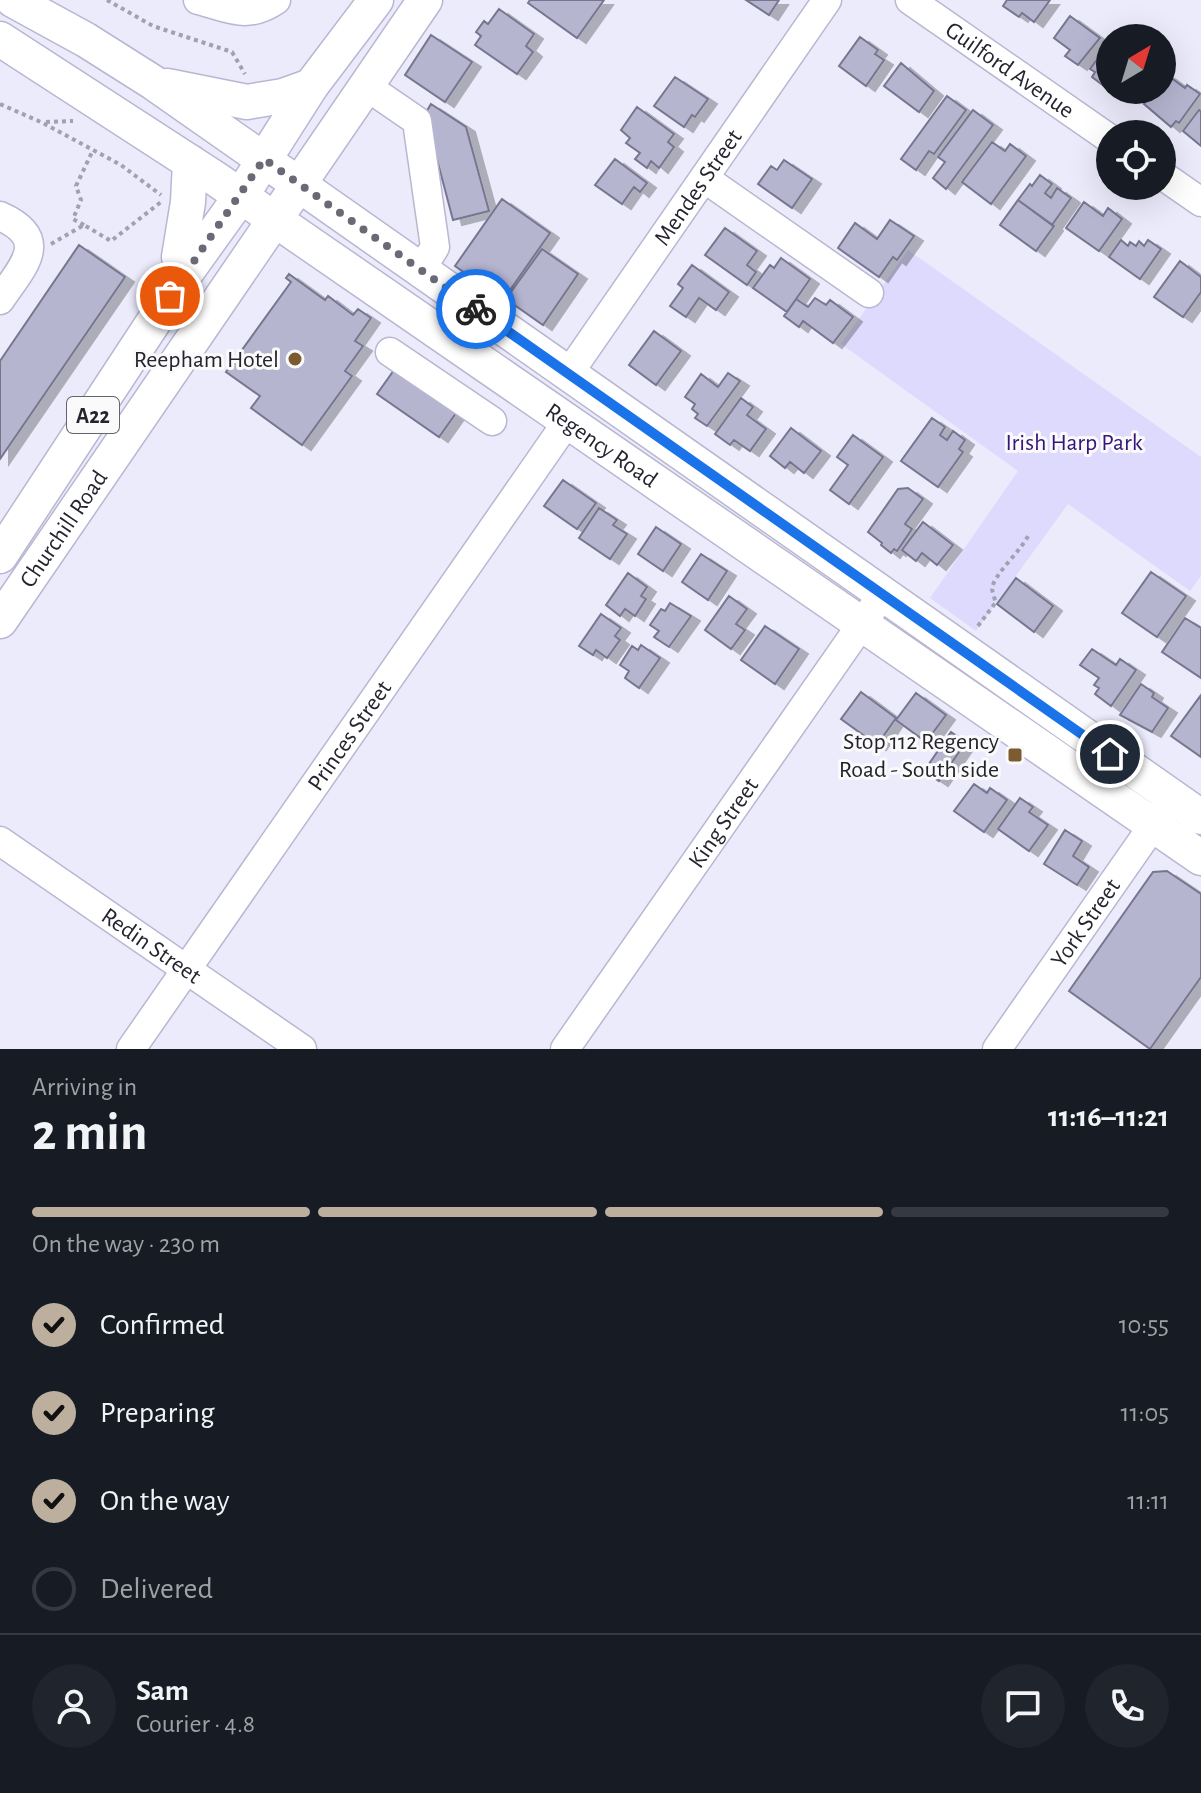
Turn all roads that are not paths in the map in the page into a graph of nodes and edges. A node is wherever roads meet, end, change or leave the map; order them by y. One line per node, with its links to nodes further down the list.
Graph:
1 (13, 0): 9 (main road, Regency Road)
2 (198, 0): 3 (street)
3 (276, 0)
4 (376, 0): 10 (main road, Churchill Road / A22)
5 (425, 0): 11 (main road, Churchill Road / A22)
6 (827, 0): 15 (street, Mendes Street)
7 (910, 0): 12 (street, Guilford Avenue)
8 (0, 39): 14 (main road, Regency Road)
9 (154, 83): 10 (main road); 13 (main road, Regency Road)
10 (311, 86): 13 (main road, Churchill Road / A22)
11 (366, 86): 16 (main road, Churchill Road / A22); 22 (street)
12 (1096, 129)
13 (264, 159): 16 (main road, Regency Road); 18 (main road, Churchill Road / A22)
14 (190, 162): 18 (main road, Regency Road); 23 (main road)
15 (704, 178): 24 (street); 27 (street, Mendes Street)
16 (299, 185): 21 (main road, Churchill Road / A22); 22 (main road, Regency Road)
17 (1176, 185): 19 (street)
18 (241, 196): 21 (main road, Regency Road); 23 (main road, Churchill Road / A22)
19 (1201, 202)
20 (0, 216): 25 (street)
21 (275, 220): 28 (main road, Churchill Road / A22); 31 (main road, Regency Road)
22 (421, 270): 27 (main road, Regency Road)
23 (185, 274): 29 (main road, Churchill Road / A22)
24 (869, 293)
25 (0, 300)
26 (390, 352): 30 (street)
27 (569, 373): 33 (main road, Regency Road)
28 (151, 403): 29 (street); 34 (main road, Churchill Road / A22)
29 (98, 409): 32 (main road, Churchill Road / A22)
30 (492, 421)
31 (567, 422): 35 (main road, Regency Road); 40 (street, Princes Street)
32 (0, 556)
33 (882, 595): 35 (street, King Street); 36 (main road, Regency Road)
34 (0, 621)
35 (862, 624): 36 (main road, Regency Road); 43 (street, King Street)
36 (1163, 811): 37 (main road, Regency Road); 39 (main road, Regency Road); 44 (street, York Street)
37 (1201, 817)
38 (0, 841): 40 (street, Redin Street)
39 (1201, 858)
40 (186, 969): 41 (street, Princes Street); 42 (street, Redin Street)
41 (131, 1049)
42 (302, 1049)
43 (565, 1049)
44 (997, 1049)

